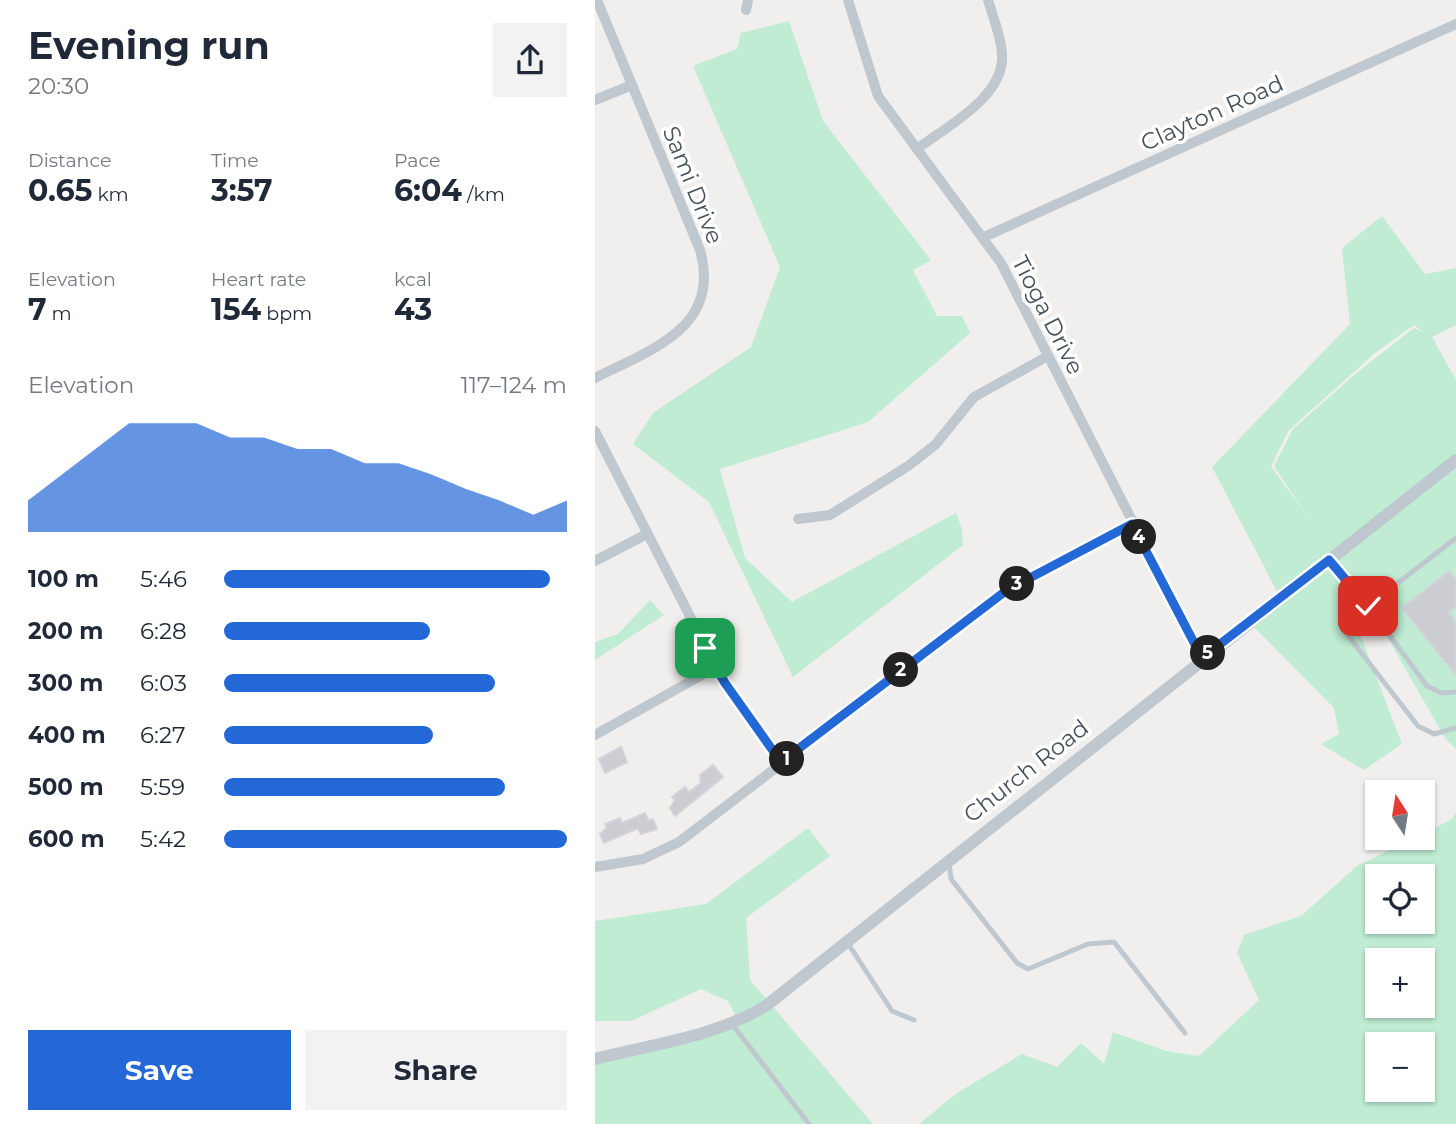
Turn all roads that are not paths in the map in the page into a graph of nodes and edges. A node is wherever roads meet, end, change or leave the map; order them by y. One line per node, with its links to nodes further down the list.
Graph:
1 (597, 0): 5 (street, Sami Drive)
2 (848, 0): 7 (street, Tioga Drive)
3 (988, 0): 7 (street)
4 (1456, 24): 8 (street, Clayton Road)
5 (632, 85): 6 (street); 10 (street, Sami Drive)
6 (595, 100)
7 (917, 149): 8 (street, Tioga Drive)
8 (984, 237): 9 (street, Tioga Drive)
9 (1048, 356): 13 (street); 14 (street, Tioga Drive)
10 (595, 378)
11 (595, 431): 15 (street)
12 (1456, 460): 17 (street, Church Road)
13 (799, 519)
14 (1132, 524): 20 (street, Tioga Drive); 25 (street)
15 (647, 534): 18 (street); 21 (street)
16 (1456, 538): 19 (lane)
17 (1329, 560): 19 (lane); 20 (street, Church Road)
18 (595, 561)
19 (1368, 606): 22 (lane); 23 (lane)
20 (1202, 658): 26 (street, Church Road)
21 (716, 667): 24 (street); 25 (street)
22 (1456, 692)
23 (1456, 728)
24 (595, 735)
25 (781, 762): 27 (street)
26 (949, 859): 28 (street, Church Road); 29 (lane)
27 (595, 867)
28 (935, 871): 29 (lane); 30 (street, Church Road)
29 (951, 879): 33 (lane)
30 (847, 942): 31 (lane); 32 (street, Church Road)
31 (914, 1020)
32 (731, 1023): 34 (street, Church Road); 35 (lane)
33 (1185, 1033)
34 (595, 1059)
35 (809, 1124)

